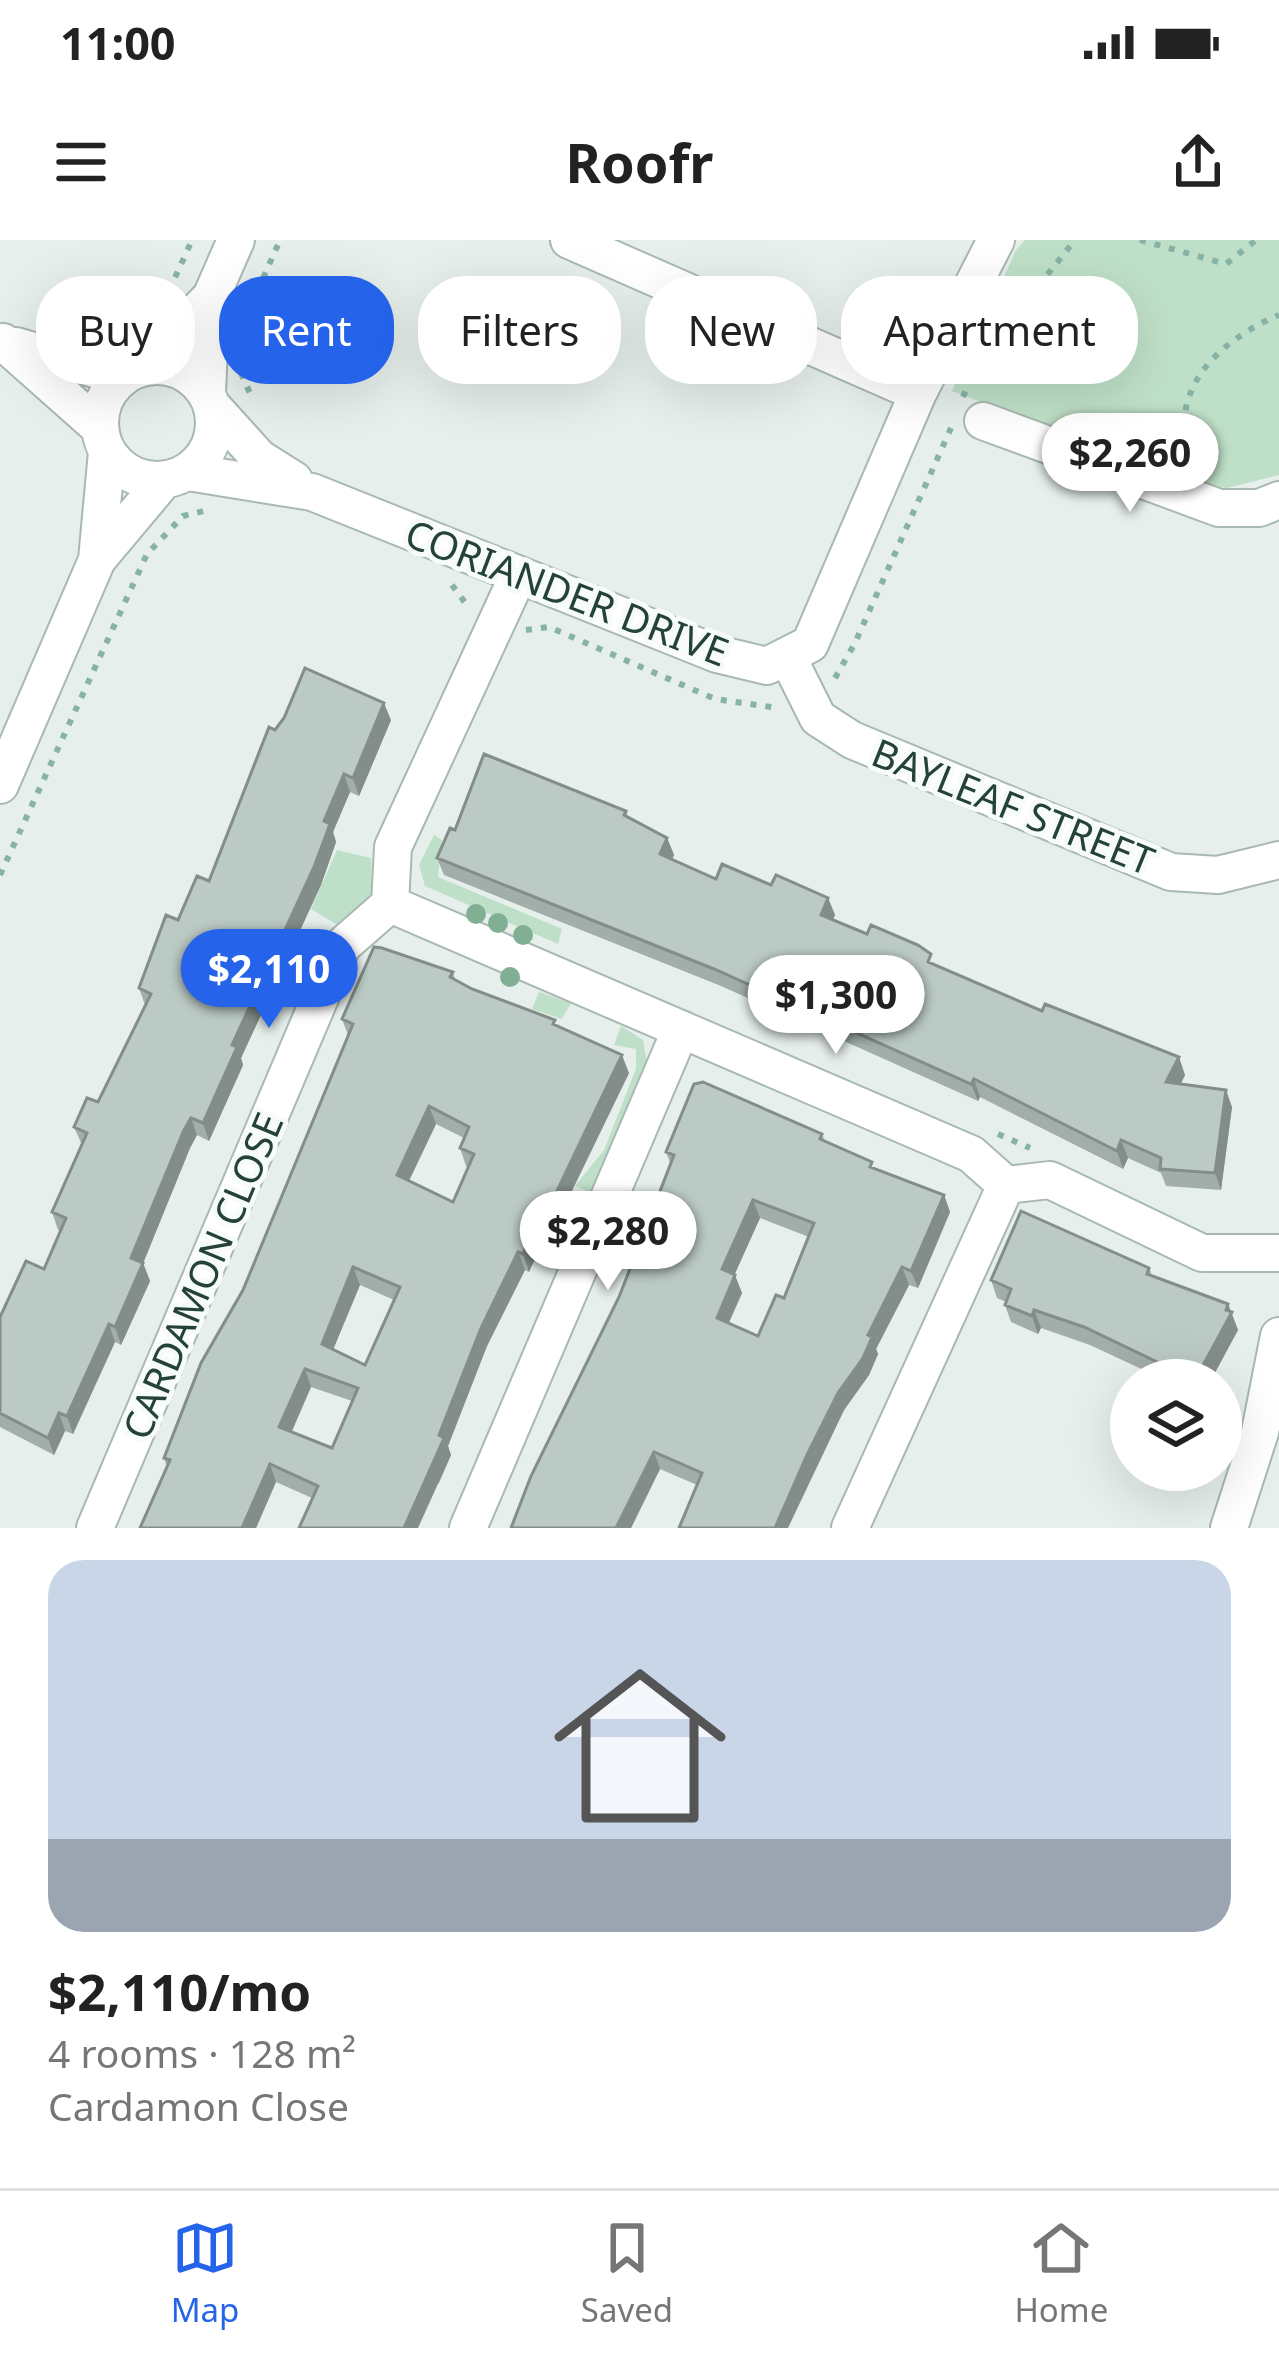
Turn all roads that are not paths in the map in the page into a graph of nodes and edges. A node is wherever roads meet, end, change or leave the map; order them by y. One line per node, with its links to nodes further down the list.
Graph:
1 (236, 240): 4 (street)
2 (569, 240): 10 (street)
3 (996, 240): 10 (street)
4 (211, 297): 5 (street); 11 (street)
5 (195, 312)
6 (2, 342): 7 (street); 13 (street)
7 (36, 350)
8 (120, 384): 13 (street)
9 (195, 384): 11 (street)
10 (918, 392): 19 (street)
11 (210, 400): 14 (street); 15 (street, CORIANDER DRIVE)
12 (983, 421): 16 (street)
13 (103, 440): 14 (street); 17 (street)
14 (176, 476): 15 (street, CORIANDER DRIVE); 17 (street)
15 (312, 492): 18 (street, CORIANDER DRIVE)
16 (1279, 500)
17 (97, 560): 20 (street)
18 (518, 576): 19 (street, CORIANDER DRIVE); 22 (street)
19 (788, 658): 21 (street, BAYLEAF STREET)
20 (0, 785)
21 (1279, 860)
22 (390, 904): 23 (street); 27 (street, CARDAMON CLOSE)
23 (681, 1029): 24 (street); 28 (street)
24 (1006, 1185): 25 (street); 29 (street)
25 (1278, 1261)
26 (1279, 1336): 30 (street)
27 (95, 1528)
28 (468, 1528)
29 (850, 1528)
30 (1229, 1528)

